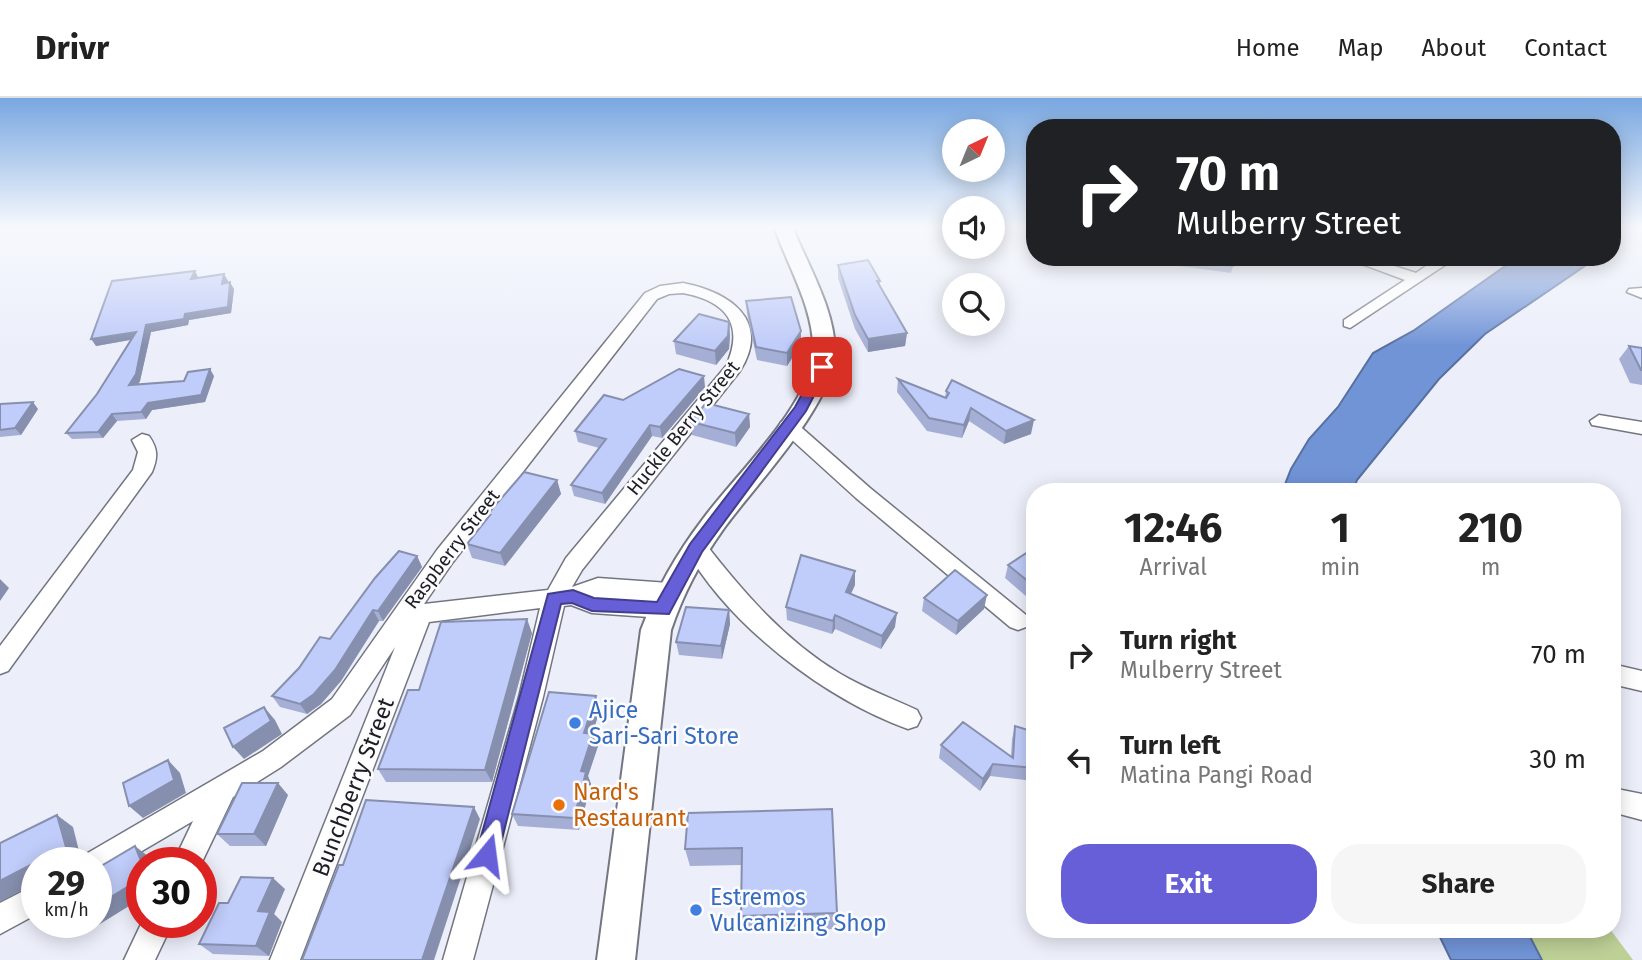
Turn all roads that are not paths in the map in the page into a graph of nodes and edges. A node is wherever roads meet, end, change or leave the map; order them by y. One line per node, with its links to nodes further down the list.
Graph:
1 (798, 266): 8 (street)
2 (1379, 266): 4 (street)
3 (1435, 266): 4 (street)
4 (1416, 278): 6 (street)
5 (666, 288): 12 (street, Huckle Berry Street); 14 (street, Raspberry Street)
6 (1350, 323)
7 (1599, 421): 9 (street)
8 (788, 426): 11 (street); 15 (street)
9 (1642, 428)
10 (142, 439): 16 (street)
11 (696, 548): 13 (street); 21 (street)
12 (564, 598): 13 (street); 14 (street); 32 (street, Huckle Berry Street)
13 (666, 600): 33 (street)
14 (411, 615): 19 (street, Raspberry Street); 20 (street, Bunchberry Street)
15 (1018, 621)
16 (0, 664)
17 (1621, 676): 18 (street)
18 (1642, 681)
19 (341, 707): 20 (street); 22 (street, Raspberry Street)
20 (381, 714): 31 (street, Bunchberry Street)
21 (908, 718)
22 (222, 791): 25 (street); 26 (street, Raspberry Street)
23 (1621, 802): 24 (street)
24 (1642, 807)
25 (195, 847)
26 (112, 854)
27 (21, 907): 28 (street)
28 (0, 919)
29 (150, 938): 30 (street)
30 (139, 960)
31 (285, 960)
32 (458, 960)
33 (615, 960)

